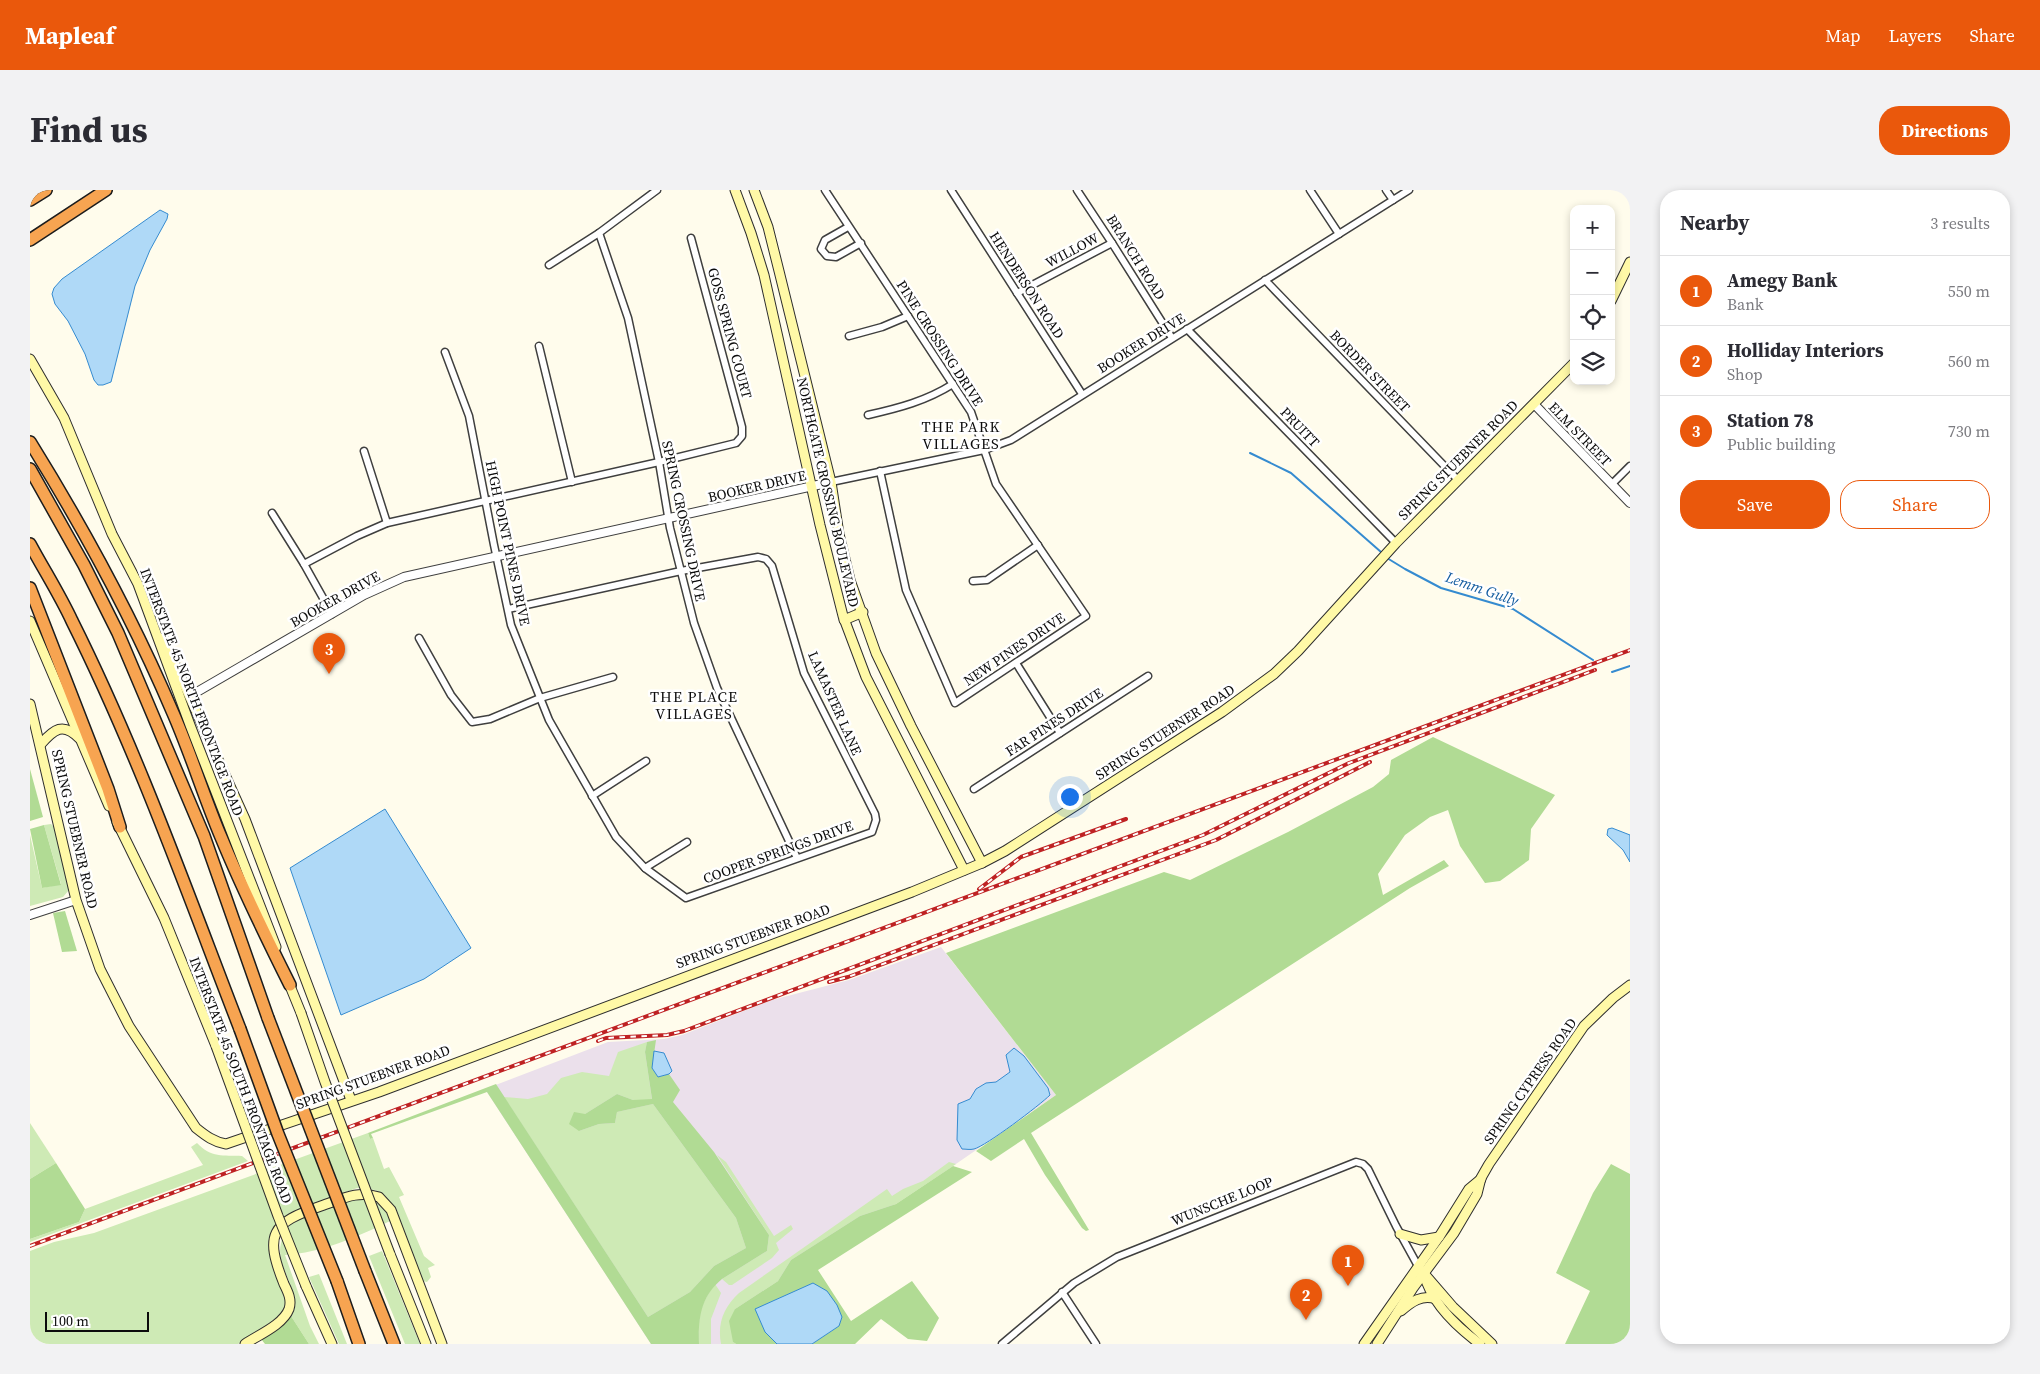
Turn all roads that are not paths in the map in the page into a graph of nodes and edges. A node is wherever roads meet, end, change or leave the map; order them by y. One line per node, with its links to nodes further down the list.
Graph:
1 (46, 190): 12 (highway)
2 (106, 190): 18 (highway)
3 (657, 190): 15 (street)
4 (734, 190): 28 (main road, NORTHGATE CROSSING BOULEVARD)
5 (754, 190): 26 (main road, NORTHGATE CROSSING BOULEVARD)
6 (825, 190): 14 (street, PINE CROSSING DRIVE)
7 (951, 190): 24 (street, HENDERSON ROAD)
8 (1077, 190): 20 (street, BRANCH ROAD)
9 (1310, 190): 16 (street)
10 (1386, 190): 13 (street)
11 (1409, 190): 13 (street, BOOKER DRIVE)
12 (30, 200)
13 (1393, 200): 16 (street, BOOKER DRIVE)
14 (848, 227): 19 (street, PINE CROSSING DRIVE); 19 (street)
15 (599, 233): 22 (street); 43 (street, SPRING CROSSING DRIVE)
16 (1339, 234): 23 (street, BOOKER DRIVE)
17 (691, 238): 43 (street, GOSS SPRING COURT)
18 (30, 240)
19 (861, 243): 27 (street, PINE CROSSING DRIVE)
20 (1112, 243): 24 (street, WILLOW); 31 (street, BRANCH ROAD)
21 (1630, 262): 25 (main road)
22 (549, 265)
23 (1265, 280): 29 (street, BOOKER DRIVE); 47 (street, BORDER STREET)
24 (1018, 293): 37 (street, HENDERSON ROAD)
25 (1614, 295)
26 (789, 314): 28 (main road); 49 (main road, NORTHGATE CROSSING BOULEVARD)
27 (908, 316): 30 (street); 36 (street, PINE CROSSING DRIVE)
28 (774, 317): 51 (main road, NORTHGATE CROSSING BOULEVARD)
29 (1187, 329): 31 (street, BOOKER DRIVE); 57 (street, PRUITT)
30 (849, 336)
31 (1172, 338): 37 (street, BOOKER DRIVE)
32 (539, 346): 48 (street)
33 (445, 352): 52 (street, HIGH POINT PINES DRIVE)
34 (30, 359): 64 (main road, INTERSTATE 45 NORTH FRONTAGE ROAD)
35 (1570, 367): 38 (main road, SPRING STUEBNER ROAD)
36 (953, 384): 39 (street); 41 (street, PINE CROSSING DRIVE)
37 (1082, 394): 41 (street, BOOKER DRIVE)
38 (1534, 404): 47 (main road, SPRING STUEBNER ROAD); 50 (street, ELM STREET)
39 (868, 415)
40 (30, 442): 97 (highway)
41 (984, 450): 46 (street, BOOKER DRIVE); 59 (street, PINE CROSSING DRIVE)
42 (364, 451): 56 (street)
43 (659, 462): 48 (street); 55 (street, SPRING CROSSING DRIVE)
44 (1630, 466): 50 (street)
45 (30, 469): 111 (highway, bridge)
46 (880, 472): 49 (street, BOOKER DRIVE); 73 (street, NEW PINES DRIVE)
47 (1457, 479): 57 (main road, SPRING STUEBNER ROAD)
48 (572, 482): 52 (street)
49 (831, 482): 51 (street, BOOKER DRIVE); 67 (main road, NORTHGATE CROSSING BOULEVARD)
50 (1612, 484): 53 (street, ELM STREET)
51 (812, 486): 55 (street, BOOKER DRIVE); 70 (main road, NORTHGATE CROSSING BOULEVARD)
52 (486, 501): 56 (street); 60 (street, HIGH POINT PINES DRIVE)
53 (1630, 503)
54 (272, 512): 61 (street)
55 (668, 519): 60 (street, BOOKER DRIVE); 62 (street, SPRING CROSSING DRIVE)
56 (387, 523): 61 (street)
57 (1396, 543): 91 (main road, SPRING STUEBNER ROAD)
58 (30, 544): 110 (highway, bridge)
59 (1038, 545): 63 (street); 69 (street, PINE CROSSING DRIVE)
60 (496, 556): 66 (street, HIGH POINT PINES DRIVE); 68 (street, BOOKER DRIVE)
61 (304, 564): 68 (street)
62 (682, 572): 66 (street); 87 (street, LAMASTER LANE); 90 (street, SPRING CROSSING DRIVE)
63 (973, 581)
64 (138, 584): 76 (main road); 97 (main road, INTERSTATE 45 NORTH FRONTAGE ROAD)
65 (30, 588): 88 (highway)
66 (508, 609): 77 (street, HIGH POINT PINES DRIVE)
67 (863, 612): 70 (main road); 79 (main road, NORTHGATE CROSSING BOULEVARD)
68 (332, 614): 76 (street, BOOKER DRIVE)
69 (1086, 616): 73 (street, NEW PINES DRIVE)
70 (844, 620): 81 (main road, NORTHGATE CROSSING BOULEVARD)
71 (30, 621): 82 (main road)
72 (418, 638): 77 (street)
73 (1016, 663): 80 (street)
74 (1148, 676): 80 (street, FAR PINES DRIVE)
75 (613, 677): 77 (street)
76 (190, 696): 99 (main road)
77 (540, 698): 86 (street, HIGH POINT PINES DRIVE)
78 (30, 704): 83 (main road, SPRING STUEBNER ROAD)
79 (913, 730): 81 (main road); 91 (main road, NORTHGATE CROSSING BOULEVARD)
80 (1060, 733): 85 (street, FAR PINES DRIVE)
81 (898, 737): 93 (main road, NORTHGATE CROSSING BOULEVARD)
82 (82, 742): 83 (main road, SPRING STUEBNER ROAD); 88 (main road)
83 (40, 744): 95 (main road, SPRING STUEBNER ROAD)
84 (646, 762): 86 (street)
85 (974, 789)
86 (592, 796): 92 (street, HIGH POINT PINES DRIVE)
87 (875, 826): 90 (street, COOPER SPRINGS DRIVE)
88 (120, 827): 109 (main road, INTERSTATE 45 SOUTH FRONTAGE ROAD, bridge)
89 (687, 842): 92 (street)
90 (797, 858): 94 (street, COOPER SPRINGS DRIVE)
91 (982, 863): 93 (main road, SPRING STUEBNER ROAD)
92 (645, 868): 94 (street, HIGH POINT PINES DRIVE)
93 (964, 870): 99 (main road, SPRING STUEBNER ROAD)
94 (686, 898)
95 (76, 900): 96 (street); 99 (main road, SPRING STUEBNER ROAD)
96 (30, 914)
97 (290, 985): 112 (main road, bridge)
98 (1630, 985): 100 (main road, SPRING CYPRESS ROAD)
99 (351, 1100)
100 (1481, 1178): 102 (main road, SPRING CYPRESS ROAD); 104 (main road, SPRING CYPRESS ROAD)
101 (1400, 1234): 102 (main road); 103 (street, WUNSCHE LOOP); 105 (street, WUNSCHE LOOP)
102 (1439, 1237): 103 (main road, SPRING CYPRESS ROAD)
103 (1418, 1266): 104 (main road); 116 (main road, SPRING CYPRESS ROAD)
104 (1424, 1274): 106 (main road); 107 (main road, SPRING CYPRESS ROAD); 119 (main road)
105 (1062, 1292): 114 (street, WUNSCHE LOOP); 115 (street)
106 (1436, 1299): 107 (main road); 118 (main road)
107 (1397, 1314): 117 (main road, SPRING CYPRESS ROAD)
108 (244, 1344): 113 (main road)
109 (332, 1344)
110 (359, 1344)
111 (394, 1344)
112 (426, 1344)
113 (442, 1344)
114 (1002, 1344)
115 (1096, 1344)
116 (1364, 1344)
117 (1377, 1344)
118 (1480, 1344)
119 (1492, 1344)

